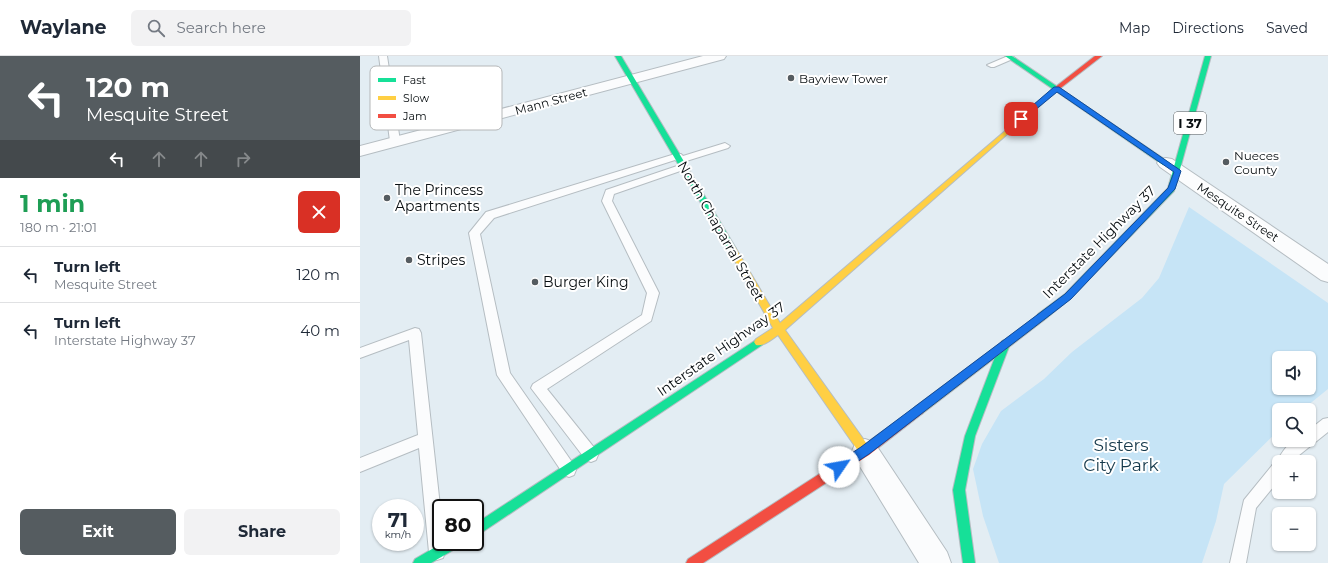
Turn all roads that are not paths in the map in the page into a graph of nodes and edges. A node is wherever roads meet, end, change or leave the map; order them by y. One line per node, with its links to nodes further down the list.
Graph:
1 (383, 56): 8 (lane)
2 (618, 56): 9 (main road, North Chaparral Street)
3 (719, 56): 9 (street, Mann Street)
4 (1099, 56): 10 (main road, Interstate Highway 37)
5 (1208, 56): 18 (main road, I 37)
6 (1010, 57): 7 (lane); 10 (main road, Mesquite Street)
7 (991, 65)
8 (384, 66)
9 (632, 79): 11 (street, Mann Street); 17 (main road, North Chaparral Street)
10 (1056, 89): 18 (main road, Mesquite Street); 20 (main road, Interstate Highway 37)
11 (502, 113)
12 (393, 130): 14 (lane)
13 (437, 130): 14 (street, Mann Street)
14 (395, 141): 16 (street, Mann Street)
15 (725, 146): 17 (lane)
16 (360, 151)
17 (680, 161): 20 (main road, North Chaparral Street); 28 (lane); 31 (lane)
18 (1172, 167): 19 (street, Mesquite Street); 21 (main road, Interstate Highway 37 / I 37)
19 (1328, 274)
20 (779, 330): 27 (main road, North Chaparral Street); 28 (main road, Interstate Highway 37)
21 (1005, 344): 27 (main road, Interstate Highway 37); 38 (main road)
22 (360, 352): 25 (lane)
23 (1328, 424): 24 (lane)
24 (1316, 433)
25 (426, 439): 30 (lane); 34 (lane)
26 (1298, 447): 29 (lane)
27 (865, 450): 36 (main road, Interstate Highway 37); 37 (street, North Chaparral Street)
28 (591, 455): 31 (main road, Interstate Highway 37)
29 (1290, 455)
30 (360, 465)
31 (569, 470): 33 (main road, Interstate Highway 37)
32 (1272, 477): 39 (lane)
33 (484, 525)
34 (437, 552): 35 (main road)
35 (418, 563)
36 (692, 563)
37 (936, 563)
38 (969, 563)
39 (1238, 563)

